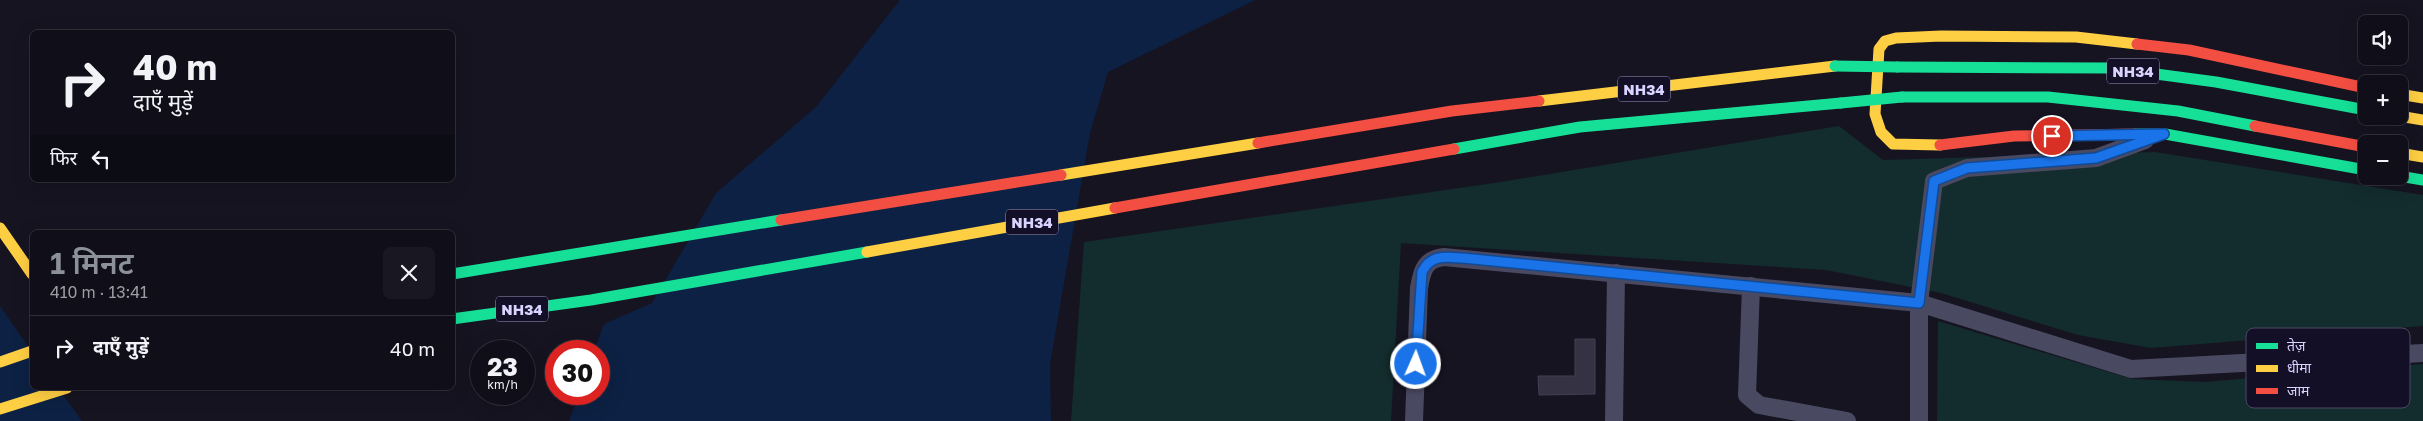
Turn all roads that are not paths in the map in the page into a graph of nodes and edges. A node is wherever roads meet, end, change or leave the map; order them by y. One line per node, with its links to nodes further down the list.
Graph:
1 (2358, 86): 7 (main road)
2 (2408, 96): 3 (main road)
3 (2423, 98)
4 (2358, 109): 17 (main road, NH34, bridge)
5 (2408, 118): 6 (main road)
6 (2423, 120)
7 (2164, 134): 11 (main road); 19 (street)
8 (2358, 145): 20 (main road, NH34, bridge)
9 (2408, 154): 10 (main road)
10 (2423, 157)
11 (2358, 169)
12 (2408, 178): 13 (main road)
13 (2423, 180)
14 (0, 228): 15 (main road)
15 (30, 271)
16 (1616, 273): 18 (street); 28 (street); 29 (street)
17 (455, 274)
18 (1751, 286): 19 (street); 30 (street)
19 (1919, 303): 25 (street); 31 (street)
20 (455, 319)
21 (30, 352): 24 (main road)
22 (2423, 353): 23 (street)
23 (2410, 354)
24 (0, 362)
25 (2246, 363)
26 (61, 390): 27 (main road)
27 (0, 409)
28 (1414, 421)
29 (1614, 421)
30 (1847, 421)
31 (1919, 421)

